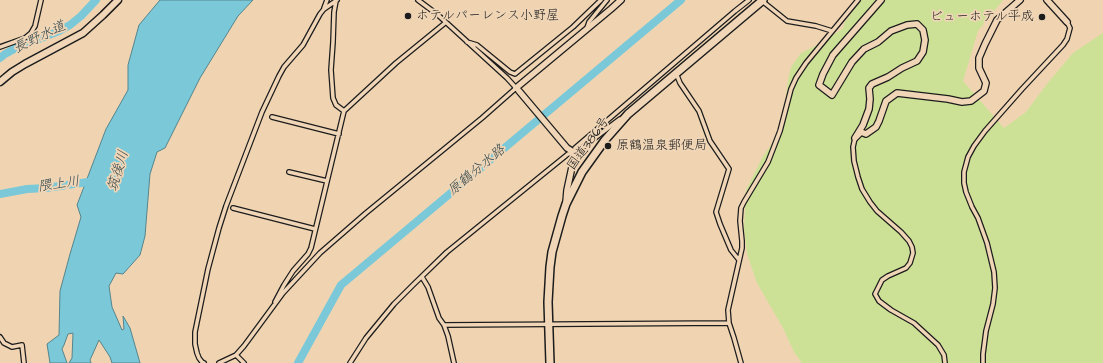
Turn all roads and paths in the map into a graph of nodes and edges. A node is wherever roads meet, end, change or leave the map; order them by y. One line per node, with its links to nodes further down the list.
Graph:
1 (41, 0): 21 (street)
2 (118, 0): 23 (main road)
3 (327, 0): 15 (street)
4 (418, 0): 17 (street)
5 (601, 0): 20 (street)
6 (607, 0): 18 (street)
7 (621, 0): 18 (street)
8 (750, 0): 30 (street)
9 (762, 0): 19 (street); 22 (highway, 国道386号)
10 (858, 0): 19 (street)
11 (881, 0): 29 (street)
12 (1047, 0): 16 (street)
13 (336, 1): 15 (street); 25 (street)
14 (1019, 1): 29 (street)
15 (324, 9): 45 (street)
16 (1067, 22): 53 (street)
17 (445, 23): 20 (street); 25 (street)
18 (587, 30): 24 (street)
19 (832, 31): 36 (street)
20 (467, 42): 24 (street)
21 (0, 47)
22 (676, 73): 26 (highway, 国道386号); 36 (street)
23 (0, 82)
24 (518, 89): 30 (street); 38 (street)
25 (344, 111): 28 (street)
26 (628, 114): 30 (street); 33 (highway, 国道386号)
27 (272, 117): 28 (street)
28 (338, 134): 32 (street)
29 (855, 138): 52 (street)
30 (574, 153): 33 (street); 37 (street)
31 (289, 172): 32 (street)
32 (327, 181): 35 (street)
33 (566, 204): 40 (highway, 国道386号)
34 (233, 208): 35 (street)
35 (316, 228): 38 (street)
36 (739, 260): 39 (street)
37 (422, 277): 41 (street); 48 (street)
38 (273, 306): 43 (street)
39 (729, 323): 40 (street); 51 (street)
40 (549, 324): 41 (street); 50 (highway, 国道386号)
41 (444, 325): 49 (street)
42 (0, 337): 44 (street)
43 (237, 356): 46 (street); 47 (street)
44 (24, 363)
45 (204, 363)
46 (219, 363)
47 (244, 363)
48 (350, 363)
49 (454, 363)
50 (550, 363)
51 (741, 363)
52 (945, 363)
53 (983, 363)

